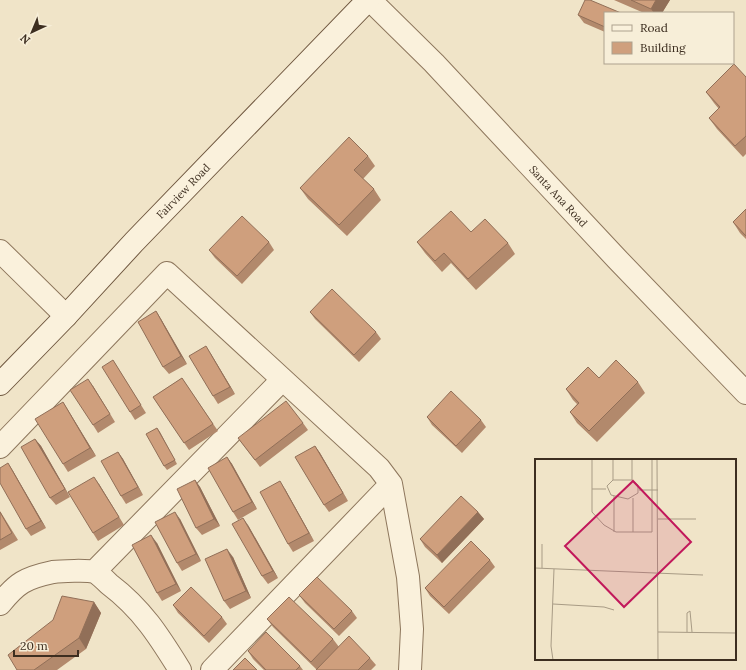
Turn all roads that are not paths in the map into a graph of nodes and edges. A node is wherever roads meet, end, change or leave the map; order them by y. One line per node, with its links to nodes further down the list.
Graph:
1 (369, 0): 3 (street, Fairview Road); 6 (street, Santa Ana Road)
2 (0, 251): 3 (street)
3 (66, 316): 5 (street, Fairview Road)
4 (282, 380): 7 (street); 8 (street); 9 (street)
5 (0, 384)
6 (746, 393)
7 (0, 447)
8 (391, 484): 12 (street); 13 (street)
9 (94, 572): 10 (street); 11 (street)
10 (4, 590)
11 (180, 670)
12 (212, 670)
13 (410, 670)

